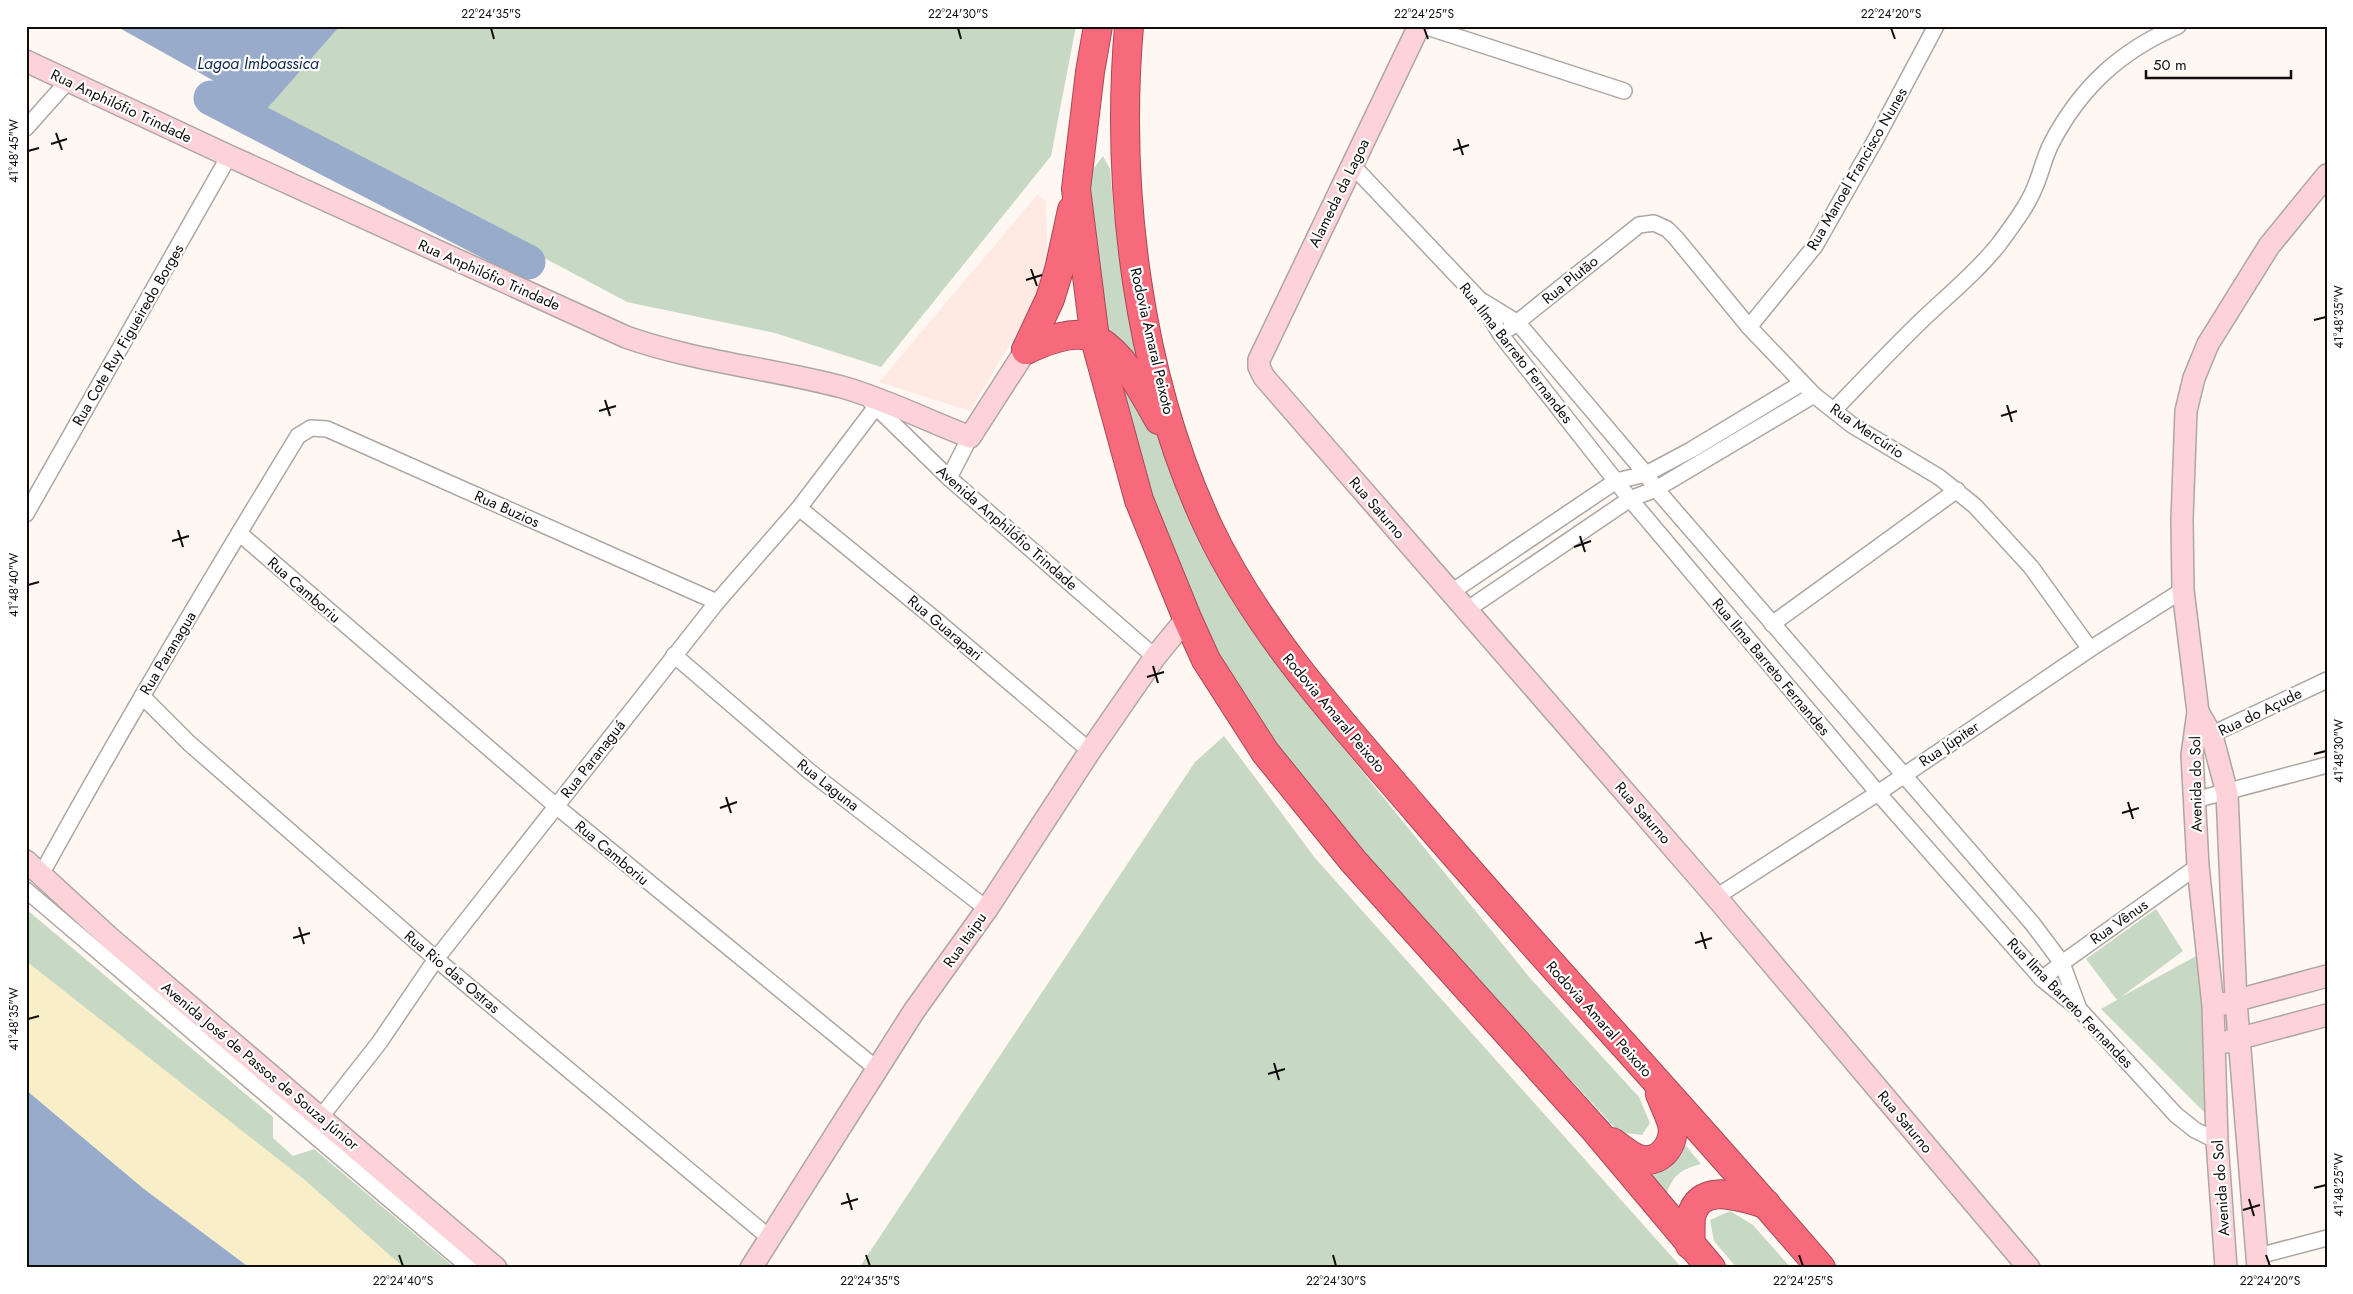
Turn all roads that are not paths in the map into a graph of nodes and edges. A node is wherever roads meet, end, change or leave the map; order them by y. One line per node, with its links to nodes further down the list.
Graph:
1 (1098, 26): 14 (highway)
2 (1129, 26): 29 (highway, Rodovia Amaral Peixoto)
3 (1419, 26): 12 (street, Alameda da Lagoa)
4 (1424, 26): 9 (street)
5 (1936, 26): 18 (street, Rua Manoel Francisco Nunes)
6 (2178, 26): 26 (street)
7 (26, 61): 8 (street, Rua Anphilófio Trindade)
8 (67, 82): 10 (street); 11 (street, Rua Anphilófio Trindade)
9 (1624, 91)
10 (26, 128)
11 (229, 156): 25 (street, Rua Anphilófio Trindade); 37 (street, Rua Cote Ruy Figueiredo Borges)
12 (1353, 166): 16 (street, Rua Ilma Barreto Fernandes); 22 (street, Alameda da Lagoa)
13 (2327, 175): 39 (street, Avenida do Sol)
14 (1076, 189): 20 (highway); 21 (highway)
15 (1639, 225): 17 (street, Rua Plutão); 18 (street, Rua Mercúrio)
16 (1480, 300): 17 (street, Rua Ilma Barreto Fernandes); 19 (street, Rua Ilma Barreto Fernandes)
17 (1518, 322): 19 (street, Rua Plutão); 30 (street, Rua Ilma Barreto Fernandes)
18 (1749, 327): 23 (street, Rua Mercúrio)
19 (1501, 335): 32 (street, Rua Ilma Barreto Fernandes)
20 (1095, 339): 21 (highway); 29 (highway); 43 (highway)
21 (1026, 350): 28 (street)
22 (1259, 360): 40 (street, Rua Saturno)
23 (1802, 382): 24 (street, Rua Mercúrio); 30 (street)
24 (1814, 395): 26 (street, Rua Mercúrio); 33 (street)
25 (869, 401): 28 (street, Rua Anphilófio Trindade); 31 (street, Avenida Anphilófio Trindade); 36 (street, Rua Paranaguá)
26 (1834, 410): 34 (street, Rua Mercúrio)
27 (298, 436): 38 (street, Rua Paranagua); 41 (street, Rua Buzios)
28 (970, 437): 31 (street)
29 (1179, 454): 74 (highway, Rodovia Amaral Peixoto)
30 (1646, 474): 32 (street); 33 (street, Rua Ilma Barreto Fernandes)
31 (948, 478): 47 (street, Avenida Anphilófio Trindade)
32 (1616, 481): 35 (street, Rua Ilma Barreto Fernandes); 40 (street)
33 (1656, 489): 35 (street); 44 (street, Rua Ilma Barreto Fernandes)
34 (1957, 490): 44 (street); 45 (street, Rua Mercúrio)
35 (1630, 499): 42 (street); 54 (street, Rua Ilma Barreto Fernandes)
36 (799, 508): 41 (street, Rua Paranaguá); 51 (street, Rua Guarapari)
37 (26, 514)
38 (239, 533): 49 (street, Rua Paranagua); 57 (street, Rua Camboriu)
39 (2183, 590): 45 (street, Rua Júpiter); 50 (street, Avenida do Sol)
40 (1450, 593): 42 (street, Rua Saturno)
41 (717, 602): 46 (street, Rua Paranaguá)
42 (1465, 610): 61 (street, Rua Saturno)
43 (1187, 618): 47 (street, Rua Itaipu); 76 (highway)
44 (1772, 624): 53 (street, Rua Ilma Barreto Fernandes)
45 (2090, 649): 53 (street, Rua Júpiter)
46 (674, 655): 57 (street, Rua Paranaguá); 62 (street, Rua Laguna)
47 (1155, 657): 51 (street, Rua Itaipu)
48 (2327, 680): 50 (street, Rua do Açude)
49 (142, 696): 59 (street, Rua Paranagua); 63 (street, Rua Rio das Ostras)
50 (2202, 739): 55 (street, Avenida do Sol); 56 (street, Avenida do Sol)
51 (1090, 751): 62 (street, Rua Itaipu)
52 (2327, 764): 55 (street)
53 (1902, 775): 54 (street, Rua Júpiter); 64 (street, Rua Ilma Barreto Fernandes)
54 (1878, 793): 61 (street, Rua Júpiter); 66 (street, Rua Ilma Barreto Fernandes)
55 (2227, 793): 56 (street); 67 (street, Avenida do Sol)
56 (2195, 800): 58 (street, Avenida do Sol)
57 (556, 806): 63 (street, Rua Paranaguá); 73 (street, Rua Camboriu)
58 (2198, 866): 64 (street, Rua Vênus); 68 (street, Avenida do Sol)
59 (34, 867): 75 (street, Avenida José de Passos de Souza Júnior)
60 (26, 890): 83 (street)
61 (1716, 897): 88 (street, Rua Saturno)
62 (988, 909): 73 (street, Rua Itaipu)
63 (436, 959): 75 (street, Rua Paranaguá); 80 (street, Rua Rio das Ostras)
64 (2062, 963): 66 (street, Rua Vênus); 69 (street, Rua Ilma Barreto Fernandes)
65 (2327, 976): 67 (street)
66 (2042, 979): 69 (street, Rua Ilma Barreto Fernandes)
67 (2236, 1001): 68 (street); 71 (street, Avenida do Sol)
68 (2213, 1006): 72 (street, Avenida do Sol)
69 (2080, 1009): 77 (street, Rua Ilma Barreto Fernandes)
70 (2327, 1014): 71 (street)
71 (2239, 1038): 72 (street); 82 (street, Avenida do Sol)
72 (2214, 1046): 77 (street, Avenida do Sol)
73 (877, 1069): 80 (street, Rua Itaipu)
74 (1656, 1082): 76 (highway); 78 (highway, Rodovia Amaral Peixoto)
75 (320, 1118): 84 (street, Avenida José de Passos de Souza Júnior)
76 (1596, 1131): 81 (highway)
77 (2217, 1141): 89 (street, Avenida do Sol)
78 (1766, 1204): 81 (highway); 87 (highway, Rodovia Amaral Peixoto)
79 (2327, 1238): 82 (street)
80 (771, 1239): 85 (street, Rua Itaipu)
81 (1690, 1245): 86 (highway)
82 (2258, 1262)
83 (470, 1268)
84 (496, 1268)
85 (751, 1268)
86 (1711, 1268)
87 (1820, 1268)
88 (2029, 1268)
89 (2226, 1268)

